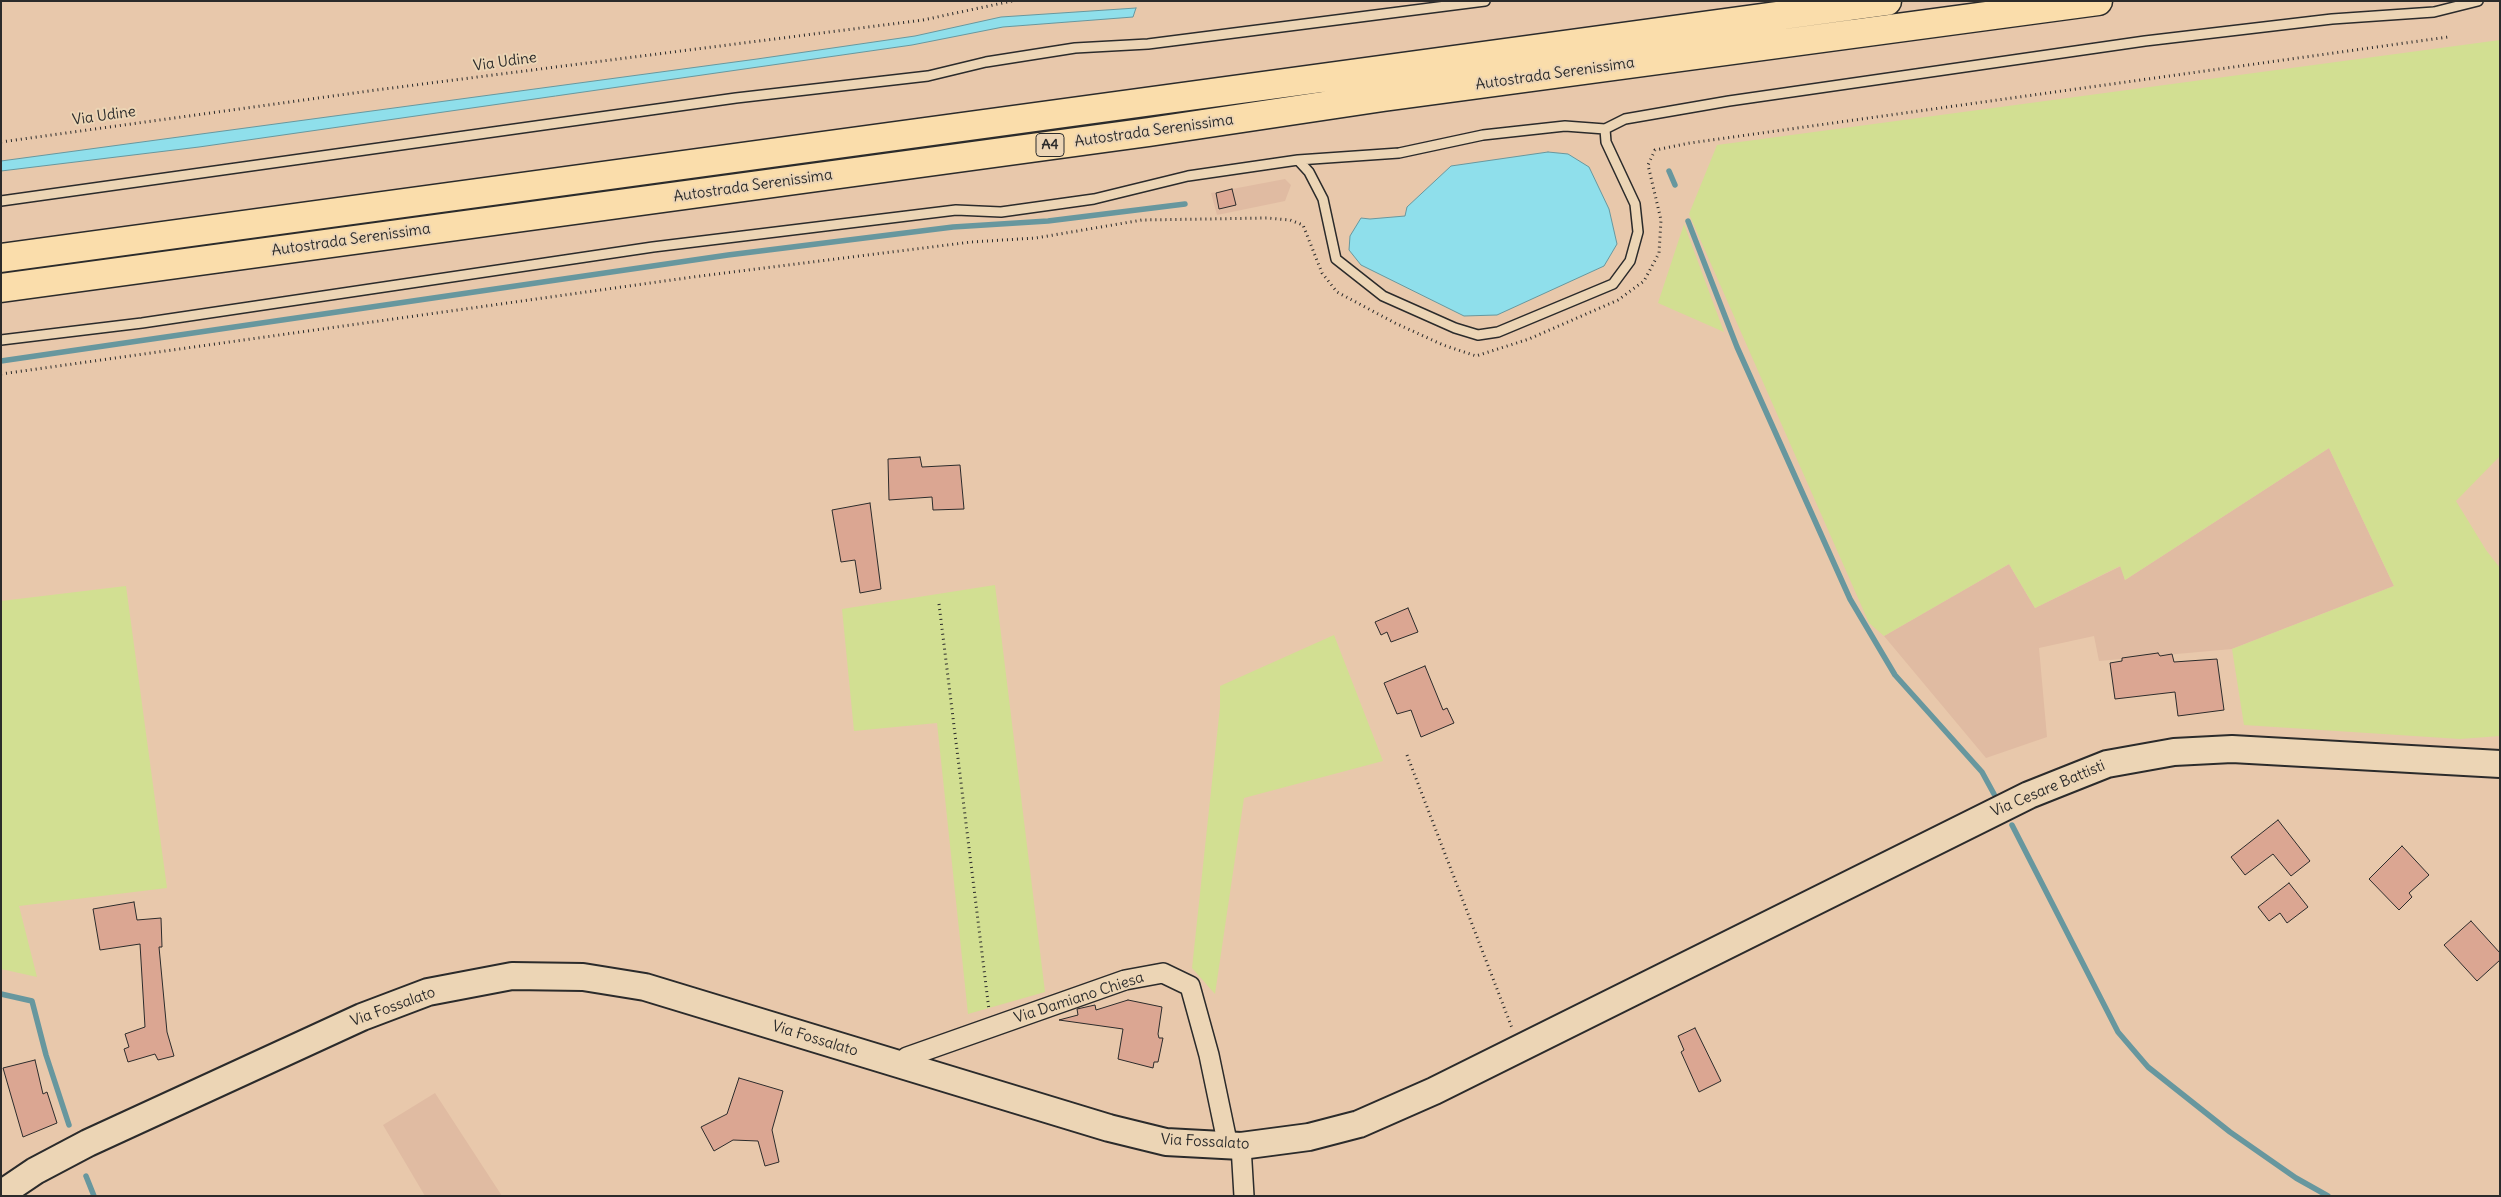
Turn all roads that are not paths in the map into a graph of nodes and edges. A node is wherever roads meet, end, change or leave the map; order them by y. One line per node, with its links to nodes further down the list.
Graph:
1 (1485, 1): 7 (lane)
2 (1887, 1): 8 (highway, Autostrada Serenissima / A4)
3 (2098, 1): 9 (highway, Autostrada Serenissima / A4)
4 (2478, 1): 5 (lane)
5 (1605, 130): 6 (lane); 6 (lane)
6 (1298, 160): 10 (lane)
7 (1, 201)
8 (1, 258)
9 (1, 288)
10 (1, 340)
11 (2500, 764): 12 (street, Via Cesare Battisti)
12 (1636, 989): 14 (street, Via Fossalato)
13 (904, 1066): 14 (street, Via Fossalato); 14 (street, Via Damiano Chiesa); 15 (street, Via Fossalato)
14 (1235, 1146): 16 (street)
15 (1, 1194)
16 (1244, 1196)

